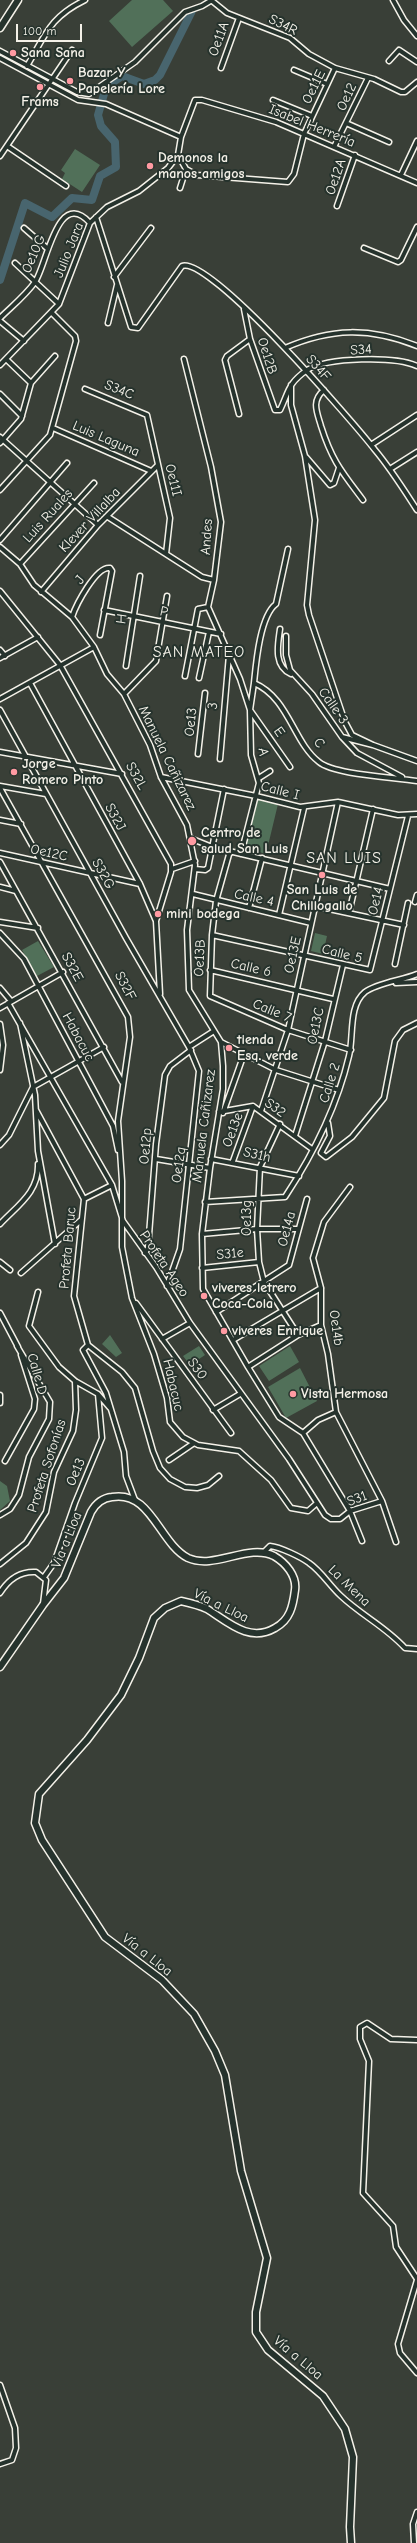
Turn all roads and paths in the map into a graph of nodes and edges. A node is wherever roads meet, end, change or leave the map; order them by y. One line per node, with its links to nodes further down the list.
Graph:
1 (18, 0): 6 (street)
2 (84, 0): 13 (street)
3 (211, 0): 5 (street, S34R); 22 (street)
4 (392, 0): 7 (street)
5 (239, 18): 14 (street, Oe11A); 15 (street, S34R)
6 (0, 28)
7 (417, 36)
8 (72, 50): 18 (street)
9 (0, 51): 13 (street)
10 (0, 58): 20 (street)
11 (389, 61): 12 (street)
12 (417, 62)
13 (27, 66): 18 (street)
14 (221, 68)
15 (335, 68): 17 (street, S34R); 21 (street, Oe11E)
16 (294, 70): 21 (street)
17 (368, 78): 19 (street); 26 (street, Oe12)
18 (52, 79): 20 (street); 22 (street)
19 (417, 82)
20 (48, 84): 23 (street); 31 (street)
21 (327, 84): 25 (street, Oe11E)
22 (80, 93): 23 (street)
23 (78, 100): 28 (street)
24 (273, 100): 25 (street)
25 (312, 116): 27 (street, Oe11E)
26 (346, 123): 30 (street); 32 (street, Oe12)
27 (304, 134): 28 (street, Isabel Herrería); 32 (street, Isabel Herrería); 37 (street, Oe11E)
28 (180, 138): 34 (street)
29 (417, 141): 33 (street)
30 (389, 142)
31 (7, 146): 36 (street); 40 (street)
32 (334, 147): 35 (street, Isabel Herrería)
33 (416, 148): 38 (street)
34 (178, 155): 37 (street); 43 (street, Julio Jara)
35 (355, 155): 38 (street, Isabel Herrería); 42 (street, Oe12A)
36 (0, 156)
37 (186, 169): 41 (street)
38 (401, 175): 39 (street, Isabel Herrería)
39 (417, 183)
40 (66, 186)
41 (180, 188)
42 (337, 206)
43 (96, 217): 44 (street, Julio Jara); 53 (street)
44 (90, 223): 49 (street, Oe10G); 56 (street, Julio Jara)
45 (417, 227): 48 (street)
46 (24, 228): 49 (street)
47 (151, 228): 53 (street)
48 (364, 248)
49 (48, 249): 54 (street, Oe10G)
50 (15, 263): 54 (street)
51 (206, 269): 52 (street)
52 (210, 276): 55 (street, S34F); 57 (street, S34F)
53 (114, 277): 55 (street)
54 (35, 282): 56 (street); 59 (street, Oe10G)
55 (117, 285): 60 (street)
56 (59, 304): 58 (street, Julio Jara)
57 (244, 308): 61 (street, Oe12B); 64 (street, S34F)
58 (52, 313): 62 (street, Julio Jara); 80 (street)
59 (0, 319): 62 (street)
60 (108, 323)
61 (250, 338): 72 (street, Oe12B); 77 (street)
62 (24, 341): 66 (street, Julio Jara)
63 (417, 346): 64 (street)
64 (284, 348): 70 (street, S34F)
65 (55, 356): 71 (street)
66 (6, 359): 68 (street, Julio Jara); 71 (street)
67 (184, 360): 105 (street, Andes)
68 (0, 365)
69 (417, 366): 70 (street, S34)
70 (307, 371): 72 (street); 74 (street, S34F)
71 (31, 383): 78 (street)
72 (291, 385): 84 (street)
73 (85, 388): 76 (street, S34C)
74 (324, 390): 82 (street, S34F); 88 (street)
75 (0, 394): 78 (street)
76 (145, 413): 87 (street, Oe11I)
77 (239, 414)
78 (22, 416): 81 (street)
79 (416, 417): 82 (street)
80 (53, 428): 85 (street); 90 (street, Luis Laguna)
81 (1, 440): 85 (street)
82 (371, 445): 89 (street, S34F)
83 (417, 452): 89 (street)
84 (305, 456): 88 (street); 139 (street)
85 (26, 461): 91 (street); 93 (street)
86 (67, 463): 91 (street)
87 (158, 465): 90 (street, Klever Villalba); 102 (street, Oe11I)
88 (338, 468): 94 (street)
89 (390, 469): 96 (street, S34F)
90 (151, 471): 97 (street, Klever Villalba)
91 (50, 482): 95 (street); 99 (street)
92 (94, 482): 95 (street, Luis Ruales)
93 (0, 490)
94 (363, 500)
95 (74, 504): 98 (street); 103 (street, Luis Ruales)
96 (417, 510)
97 (108, 517): 98 (street, Klever Villalba); 102 (street)
98 (98, 525): 107 (street, Klever Villalba)
99 (0, 540)
100 (0, 547): 103 (street, Manuela Cañizarez)
101 (288, 549): 132 (street)
102 (166, 554): 105 (street)
103 (20, 564): 107 (street, Manuela Cañizarez)
104 (140, 576): 112 (street, H)
105 (214, 580): 109 (street, Andes)
106 (0, 591): 120 (street, S32L)
107 (41, 592): 111 (street, Manuela Cañizarez)
108 (167, 596): 113 (street)
109 (208, 607): 114 (street); 117 (street)
110 (104, 610): 111 (street, J); 112 (street, P); 118 (street)
111 (72, 617): 121 (street, Manuela Cañizarez)
112 (134, 617): 113 (street, P); 127 (street, H)
113 (163, 624): 114 (street, P); 134 (street)
114 (194, 629): 116 (street, P); 129 (street)
115 (280, 629): 128 (street)
116 (209, 632): 117 (street, P); 130 (street)
117 (221, 634): 123 (street)
118 (100, 635)
119 (286, 636): 128 (street, Calle 3)
120 (38, 637): 124 (street); 126 (street, S32L)
121 (94, 647): 126 (street); 134 (street, Manuela Cañizarez)
122 (0, 650): 124 (street)
123 (229, 655): 137 (street); 143 (street, 3)
124 (5, 656): 125 (street)
125 (0, 658)
126 (60, 665): 131 (street); 148 (street, S32L)
127 (126, 666)
128 (294, 675): 138 (street, Calle 3)
129 (186, 676)
130 (199, 678)
131 (30, 683): 135 (street); 145 (street, S32J)
132 (254, 683): 137 (street); 151 (street, C)
133 (205, 693): 141 (street, Oe13)
134 (124, 694): 149 (street, Manuela Cañizarez)
135 (0, 698)
136 (0, 710): 142 (street, S32G)
137 (250, 710): 146 (street, E); 150 (street, A)
138 (342, 738): 139 (street, Calle 3); 151 (street)
139 (373, 745): 144 (street, Calle 3)
140 (0, 752): 142 (street)
141 (198, 754)
142 (25, 756): 145 (street); 155 (street, S32G)
143 (220, 759)
144 (417, 761)
145 (73, 764): 148 (street); 179 (street, S32J)
146 (290, 767)
147 (270, 771): 150 (street)
148 (122, 774): 174 (street, S32L)
149 (161, 777): 154 (street, Calle I); 164 (street, Manuela Cañizarez)
150 (259, 778): 156 (street)
151 (406, 779): 152 (street, C)
152 (417, 780)
153 (0, 787): 155 (street); 163 (street, S32F)
154 (224, 789): 156 (street, Calle I); 165 (street)
155 (46, 794): 176 (street, S32G)
156 (256, 796): 158 (street, Calle I); 168 (street)
157 (338, 802): 158 (street, Calle I); 159 (street, Calle I); 177 (street, Oe13E)
158 (304, 808): 173 (street)
159 (373, 809): 161 (street, Calle I); 178 (street)
160 (417, 814): 161 (street, Calle I)
161 (408, 816): 181 (street, Oe14)
162 (0, 820): 163 (street)
163 (21, 824): 172 (street, S32F)
164 (190, 838): 165 (street); 170 (street, Manuela Cañizarez)
165 (212, 847): 166 (street); 175 (street)
166 (230, 851): 168 (street); 185 (street, Oe13B)
167 (0, 853): 172 (street, Oe12C)
168 (241, 854): 169 (street)
169 (262, 858): 173 (street); 189 (street)
170 (195, 861): 174 (street); 175 (street, Manuela Cañizarez)
171 (0, 862): 182 (street, S32E)
172 (42, 863): 176 (street, Oe12C); 233 (street, S32F)
173 (291, 864): 177 (street); 191 (street)
174 (172, 869): 192 (street)
175 (195, 870): 183 (street, Manuela Cañizarez)
176 (90, 872): 179 (street, Oe12C); 212 (street, S32G)
177 (322, 873): 178 (street); 188 (street, Oe13E)
178 (356, 882): 181 (street); 190 (street)
179 (140, 884): 192 (street, S32J)
180 (0, 887): 182 (street)
181 (390, 890): 193 (street, Oe14)
182 (16, 891): 197 (street, S32E)
183 (194, 894): 185 (street, Calle 4); 221 (street, Manuela Cañizarez)
184 (417, 895): 186 (street)
185 (216, 902): 189 (street, Calle 4); 199 (street, Oe13B)
186 (415, 902)
187 (408, 903): 196 (street)
188 (315, 906): 190 (street); 195 (street, Oe13E)
189 (249, 908): 191 (street, Calle 4)
190 (349, 913): 193 (street)
191 (279, 915): 195 (street, Calle 4)
192 (156, 921): 212 (street)
193 (382, 921): 196 (street); 203 (street, Oe14)
194 (0, 922): 197 (street)
195 (311, 923): 200 (street, Oe13E)
196 (404, 925): 201 (street)
197 (38, 928): 205 (street, S32E)
198 (0, 933): 209 (street, Habacuc)
199 (212, 935): 200 (street, Calle 5); 204 (street, Oe13B)
200 (304, 956): 202 (street, Calle 5); 211 (street, Oe13E)
201 (396, 964)
202 (343, 965): 203 (street, Calle 5); 214 (street, Oe13C)
203 (372, 968)
204 (210, 970): 211 (street, Calle 6); 213 (street, Oe13B)
205 (63, 972): 209 (street); 224 (street, S32E)
206 (417, 974): 208 (street)
207 (417, 982): 208 (street)
208 (389, 984): 226 (street, Calle 2)
209 (37, 985): 215 (street); 228 (street, Habacuc)
210 (0, 988): 215 (street, Profeta Ageo)
211 (296, 990): 214 (street, Calle 6); 220 (street, Oe13E)
212 (160, 996): 225 (street, S32G)
213 (210, 996): 220 (street, Calle 7)
214 (333, 999): 222 (street, Oe13C)
215 (10, 1002): 216 (street); 217 (street, Profeta Ageo)
216 (0, 1008)
217 (20, 1020): 231 (street, Profeta Ageo); 234 (street, Profeta Baruc)
218 (0, 1024): 229 (street)
219 (417, 1024): 240 (street)
220 (288, 1030): 222 (street, Calle 7); 230 (street, Oe13E)
221 (214, 1032): 223 (street, Manuela Cañizarez); 225 (street, Oe12p)
222 (325, 1041): 226 (street, Calle 7); 232 (street, Oe13C)
223 (221, 1042): 227 (street); 239 (street, Manuela Cañizarez)
224 (104, 1047): 228 (street); 233 (street, S32E)
225 (190, 1049): 247 (street, Oe12p); 250 (street, Oe12q)
226 (350, 1050): 235 (street, Calle 2)
227 (244, 1054): 230 (street); 239 (street)
228 (79, 1062): 231 (street); 248 (street, Habacuc)
229 (0, 1070)
230 (276, 1070): 232 (street); 238 (street, Oe13E)
231 (51, 1077): 234 (street); 254 (street, Profeta Ageo)
232 (313, 1082): 235 (street); 242 (street, Oe13C)
233 (123, 1084): 248 (street, S32F)
234 (33, 1087): 237 (street, Profeta Baruc); 243 (street)
235 (340, 1090): 240 (street, Calle 2)
236 (253, 1106): 238 (street, S32); 239 (street, S32); 249 (street, Oe13e)
237 (36, 1110): 245 (street); 257 (street, Profeta Baruc)
238 (261, 1111): 241 (street, S32)
239 (221, 1112): 246 (street, Manuela Cañizarez)
240 (328, 1123): 244 (street, Calle 2)
241 (280, 1124): 242 (street, S32); 251 (street, Oe13g)
242 (295, 1136): 244 (street, S32)
243 (0, 1145)
244 (312, 1149): 253 (street, Calle 2)
245 (38, 1151): 262 (street); 266 (street)
246 (211, 1158): 249 (street, S31h); 252 (street, Manuela Cañizarez)
247 (156, 1159): 250 (street); 267 (street, Oe12p)
248 (120, 1161): 261 (street, S32F)
249 (233, 1161): 251 (street, S31h)
250 (190, 1166): 252 (street); 274 (street, Oe12q)
251 (260, 1167): 253 (street, S31h); 256 (street, Oe13g)
252 (210, 1168): 259 (street, Manuela Cañizarez)
253 (298, 1176): 256 (street, Calle 2)
254 (112, 1185): 257 (street); 261 (street, Profeta Ageo)
255 (350, 1187): 275 (street, Oe14b)
256 (258, 1197): 259 (street); 263 (street, Oe13g)
257 (84, 1199): 260 (street, Profeta Baruc)
258 (307, 1199): 264 (street, Oe14a)
259 (205, 1202): 265 (street, Manuela Cañizarez)
260 (81, 1220): 266 (street); 286 (street, Profeta Baruc)
261 (122, 1221): 267 (street, Profeta Ageo); 277 (street, Habacuc)
262 (0, 1224)
263 (257, 1229): 264 (street); 265 (street); 269 (street, Oe13g)
264 (298, 1229): 273 (street, Oe14a)
265 (202, 1234): 270 (street, Manuela Cañizarez)
266 (55, 1244): 272 (street)
267 (145, 1253): 274 (street, Profeta Ageo)
268 (0, 1262): 271 (street)
269 (260, 1262): 270 (street, S31e); 273 (street, Oe13g)
270 (202, 1268): 279 (street, Manuela Cañizarez)
271 (10, 1270)
272 (21, 1273)
273 (264, 1282): 278 (street, Oe13g); 279 (street)
274 (167, 1286): 281 (street, Profeta Ageo)
275 (321, 1288): 278 (street); 282 (street, Oe14b)
276 (38, 1292): 289 (street)
277 (132, 1298): 284 (street, S30); 299 (street, Habacuc)
278 (282, 1311): 283 (street, Oe13g); 285 (street)
279 (216, 1312): 285 (street, Manuela Cañizarez)
280 (0, 1314): 287 (street, Calle D)
281 (190, 1323): 284 (street); 291 (street, Profeta Ageo)
282 (321, 1325): 283 (street); 296 (street, Oe14b)
283 (298, 1336): 288 (street)
284 (162, 1339): 295 (street, S30)
285 (233, 1340): 288 (street, Manuela Cañizarez)
286 (88, 1345): 294 (street, Profeta Baruc); 302 (street)
287 (17, 1346): 301 (street, Calle D); 307 (street)
288 (248, 1367): 298 (street, Manuela Cañizarez)
289 (75, 1381): 290 (street); 312 (street, Profeta Sofonías)
290 (98, 1394): 294 (street); 313 (street, Oe13)
291 (240, 1394): 295 (street); 305 (street, Profeta Ageo)
292 (0, 1396): 293 (street)
293 (0, 1403)
294 (111, 1409): 303 (street)
295 (213, 1410): 297 (street, S30)
296 (336, 1412): 298 (street); 304 (street, Oe14b)
297 (231, 1433)
298 (303, 1433): 306 (street, Manuela Cañizarez)
299 (194, 1443): 300 (street); 305 (street, Habacuc)
300 (169, 1460)
301 (5, 1461)
302 (219, 1476)
303 (135, 1500): 311 (street); 315 (street, Via a Lloa)
304 (382, 1502): 306 (street, S31); 310 (street, Oe14b)
305 (317, 1503): 308 (street, Profeta Ageo)
306 (350, 1511): 308 (street, S31); 309 (street, Manuela Cañizarez)
307 (0, 1515)
308 (340, 1519)
309 (362, 1541)
310 (396, 1542)
311 (264, 1552): 316 (street, La Mena); 324 (street, Vía a Lloa)
312 (0, 1564)
313 (44, 1576): 314 (street); 315 (street)
314 (0, 1593)
315 (42, 1605): 317 (street, Via a Lloa)
316 (417, 1649)
317 (0, 1667)
318 (417, 2040): 319 (street)
319 (417, 2280): 320 (street)
320 (417, 2373)
321 (0, 2385): 322 (street)
322 (0, 2464)
323 (417, 2512): 325 (street)
324 (351, 2543)
325 (414, 2543)

